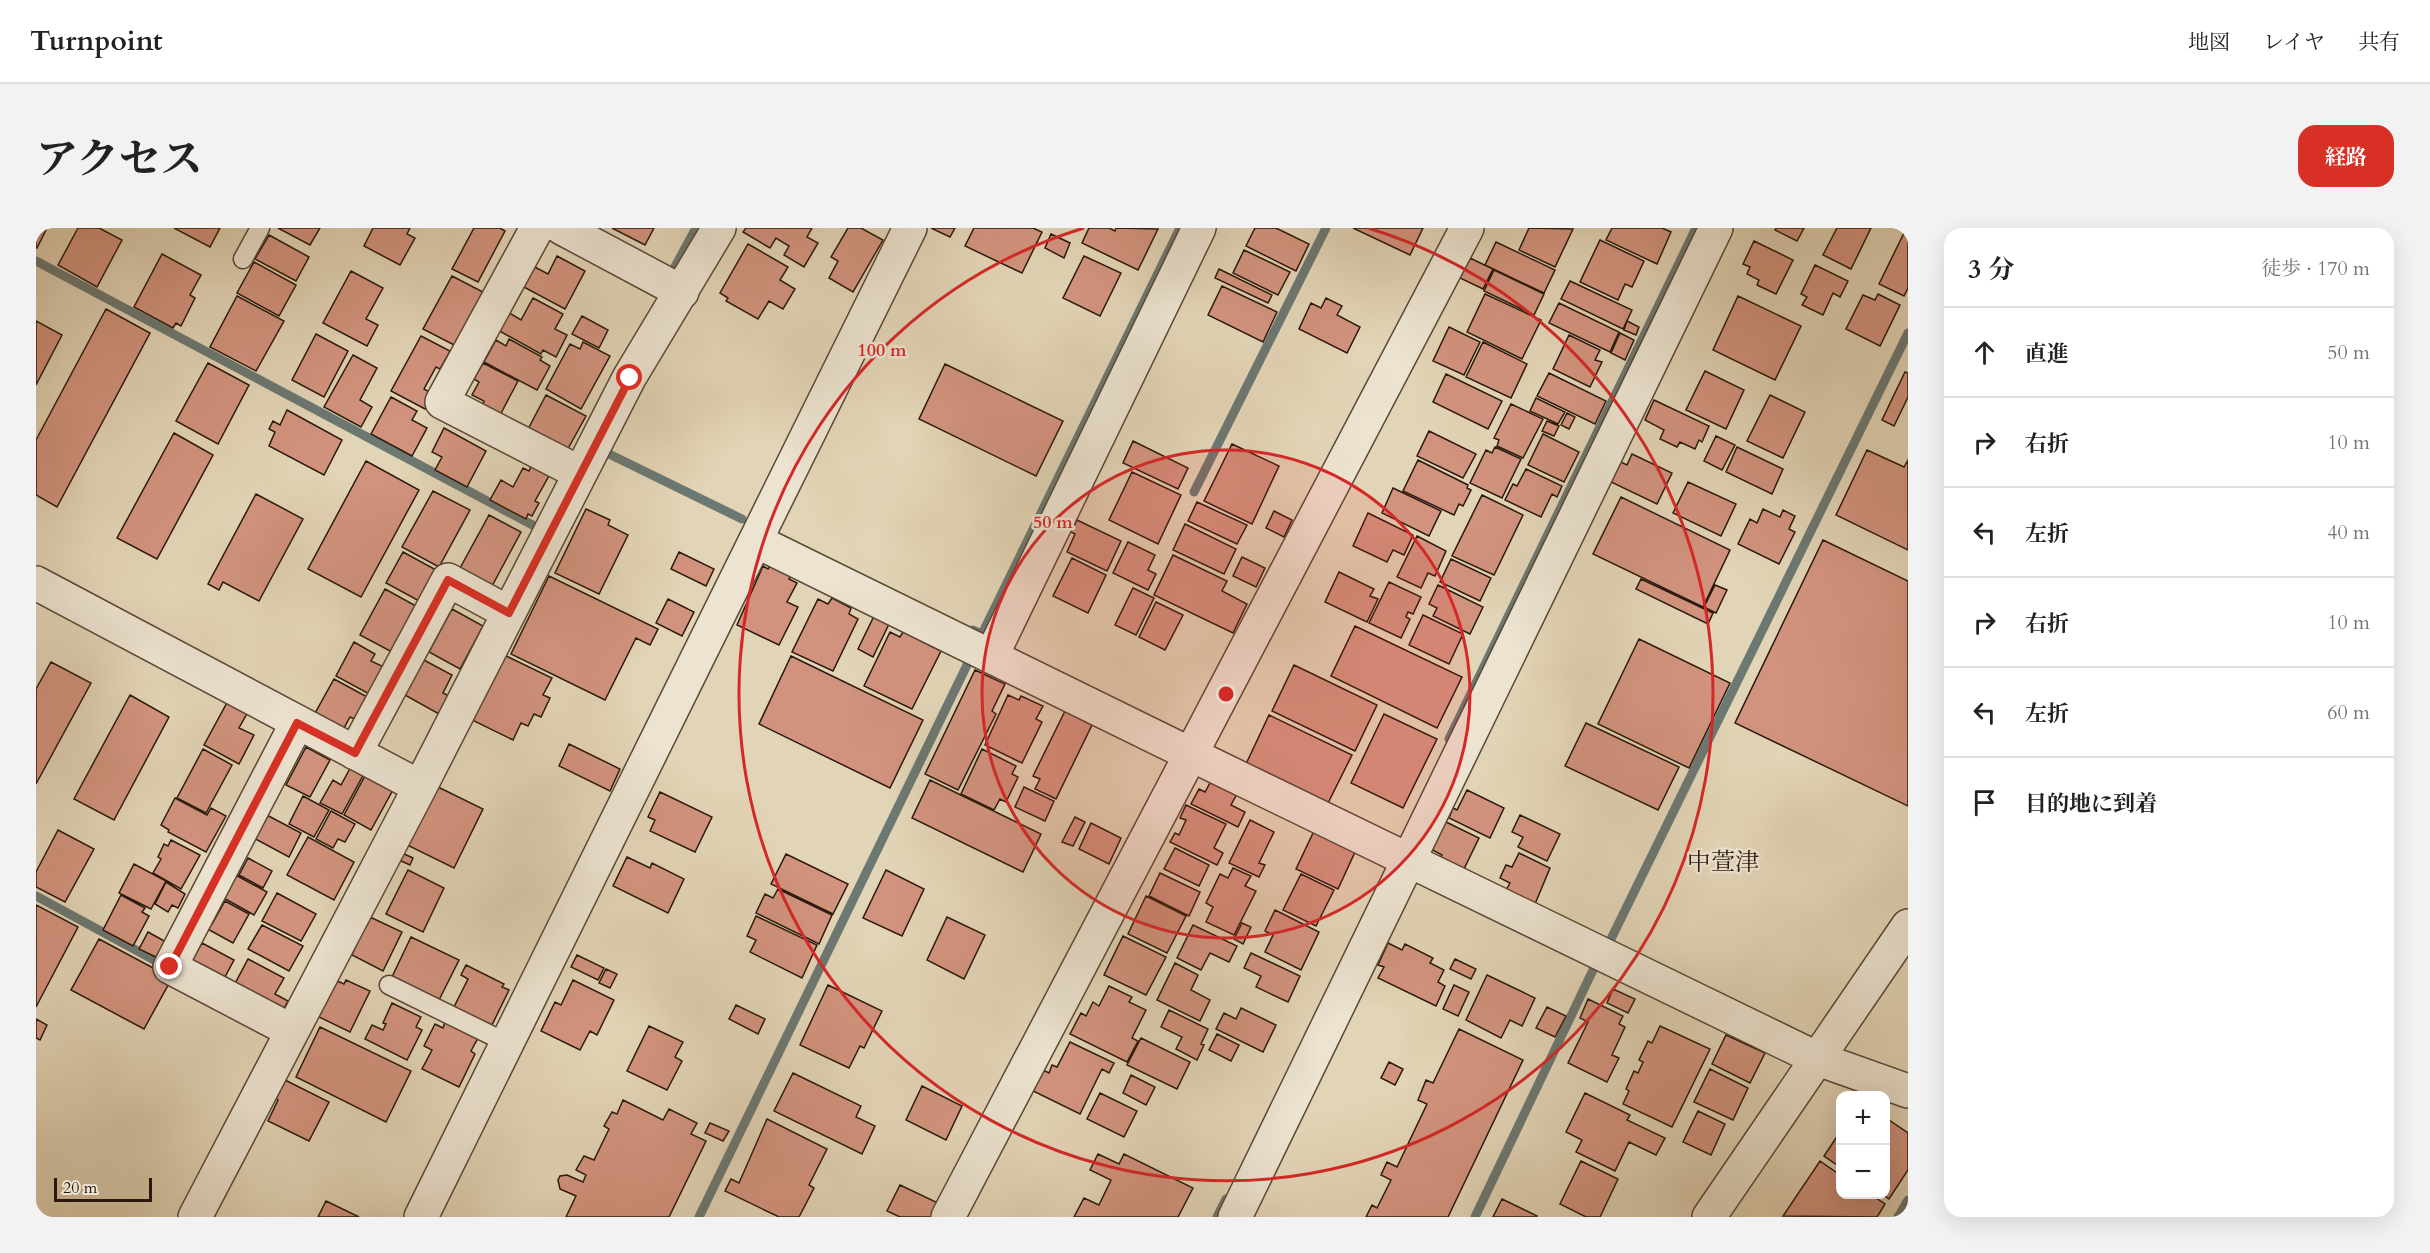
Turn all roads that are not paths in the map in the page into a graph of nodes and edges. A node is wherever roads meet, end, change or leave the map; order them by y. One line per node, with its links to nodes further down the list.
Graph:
1 (260, 228): 9 (lane)
2 (537, 228): 11 (street)
3 (562, 228): 10 (street)
4 (719, 228): 10 (street)
5 (910, 228): 12 (street)
6 (1199, 228): 15 (street)
7 (1467, 228): 18 (street)
8 (1716, 228): 20 (street)
9 (243, 259)
10 (682, 292): 11 (street)
11 (580, 473): 14 (street)
12 (756, 541): 15 (street); 24 (street)
13 (36, 583): 16 (street)
14 (509, 613): 17 (street); 19 (street)
15 (992, 657): 18 (street)
16 (297, 723): 17 (street); 23 (street)
17 (355, 753): 19 (street)
18 (1190, 754): 20 (street); 30 (street)
19 (420, 787): 23 (street)
20 (1410, 860): 25 (street); 31 (street)
21 (1908, 926): 25 (street)
22 (389, 985): 24 (lane)
23 (292, 1031): 28 (street)
24 (507, 1043): 29 (street)
25 (1818, 1059): 26 (street); 27 (street)
26 (1908, 1091)
27 (1723, 1212)
28 (195, 1217)
29 (421, 1217)
30 (948, 1217)
31 (1235, 1217)

